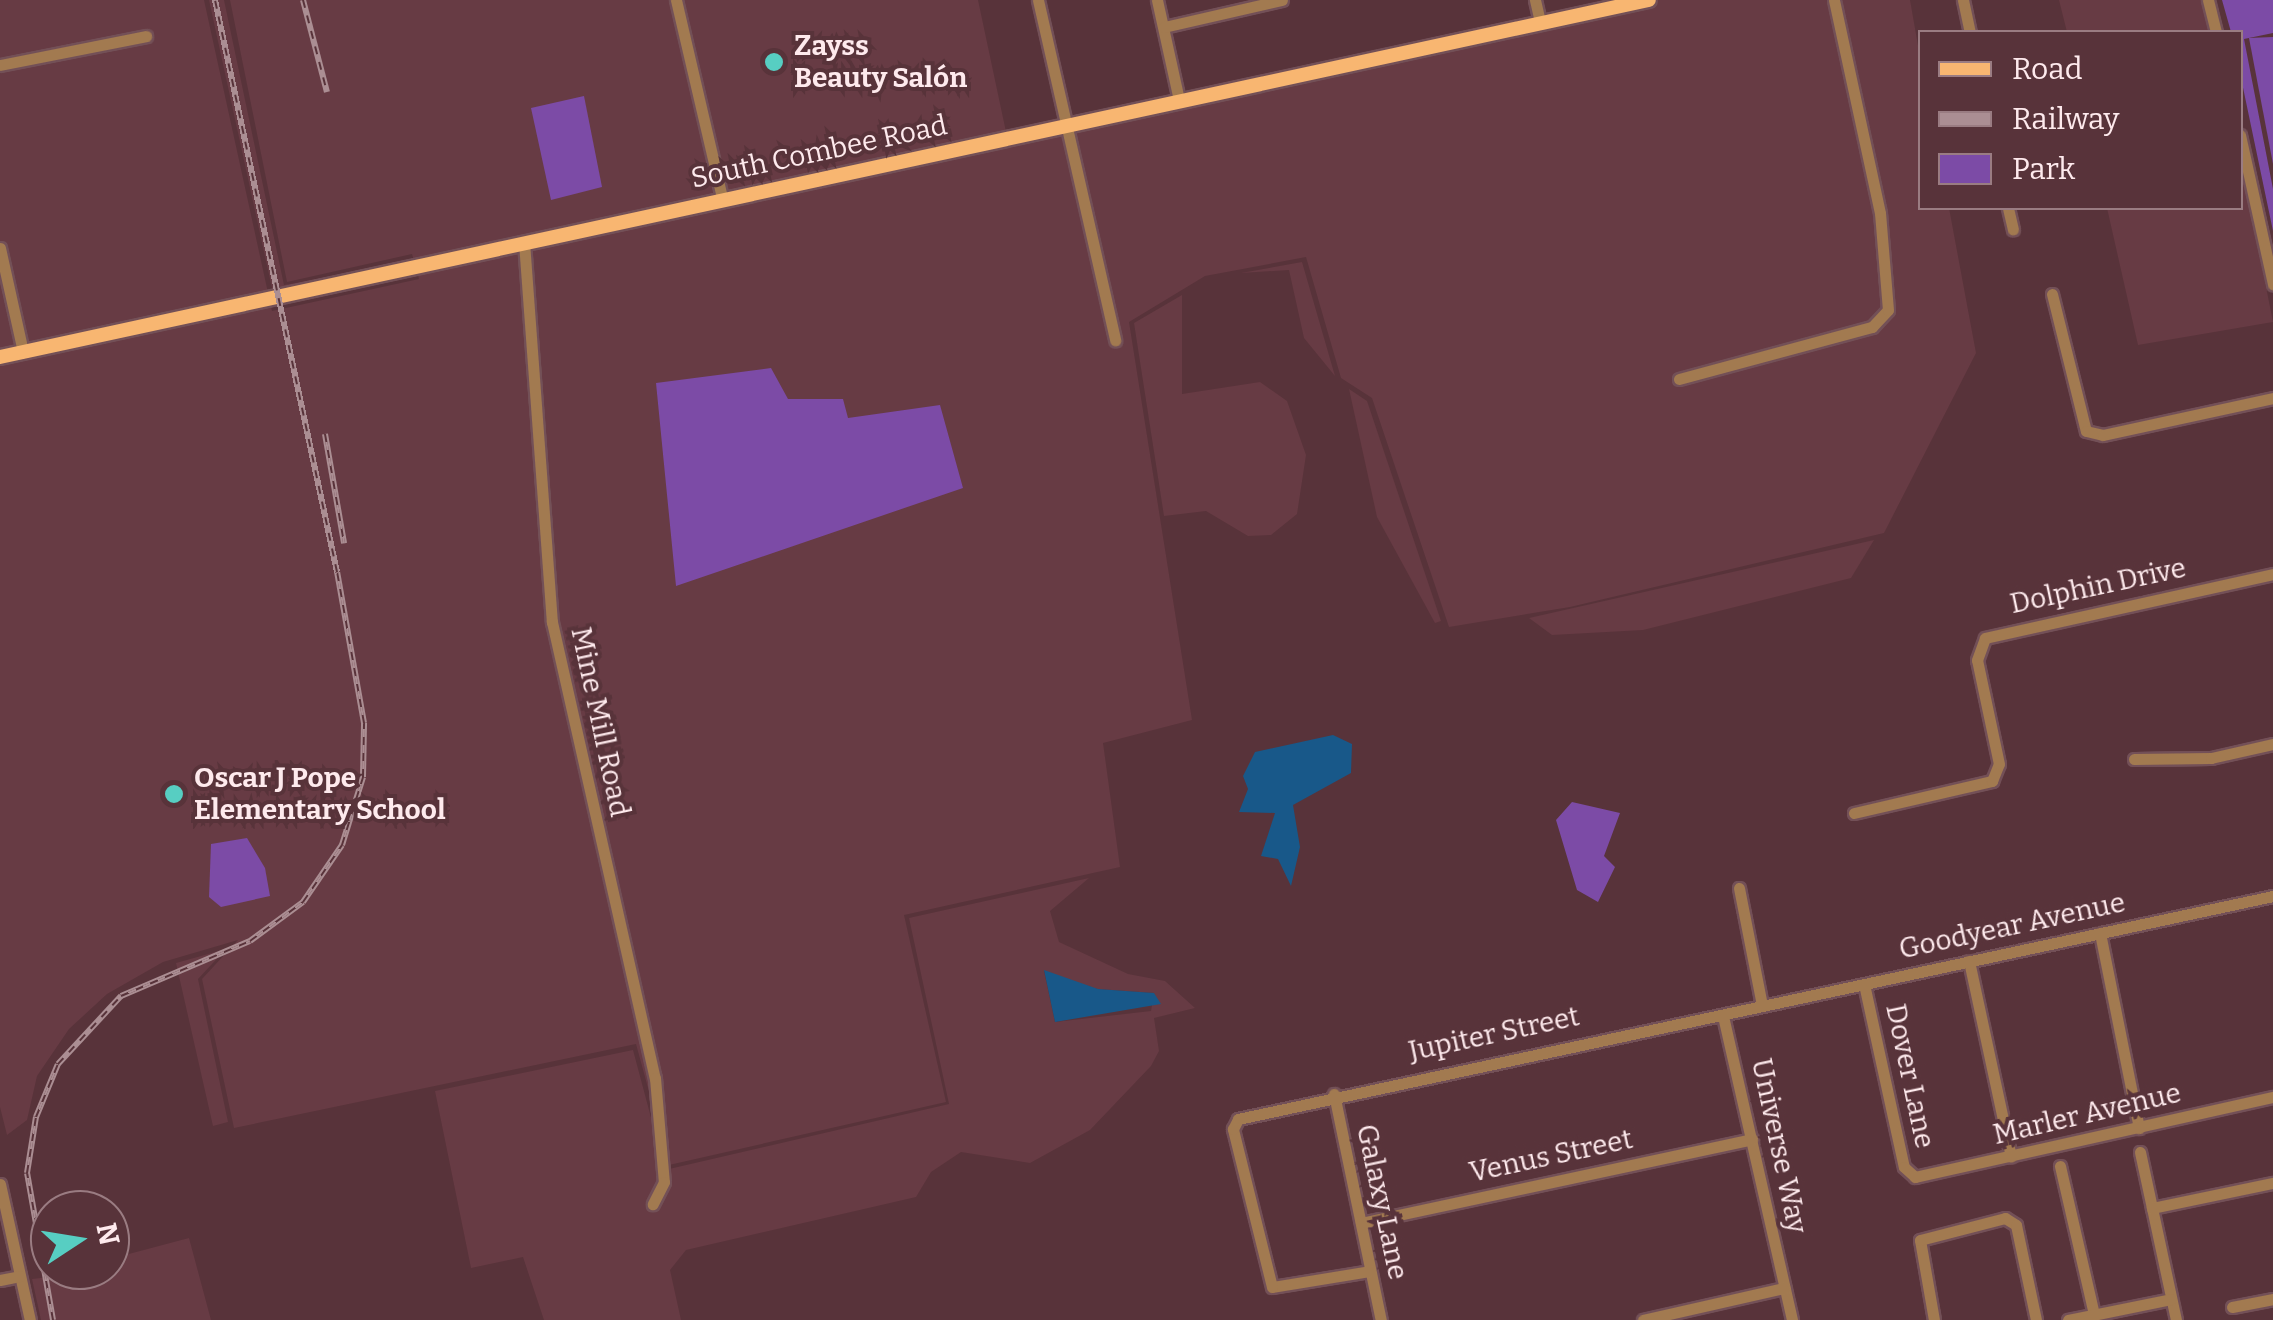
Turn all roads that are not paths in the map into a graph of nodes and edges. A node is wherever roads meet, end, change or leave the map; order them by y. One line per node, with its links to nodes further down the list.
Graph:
1 (676, 0): 19 (street)
2 (1038, 0): 17 (street)
3 (1157, 0): 11 (street)
4 (1282, 0): 11 (street)
5 (1535, 0): 10 (street)
6 (1650, 0): 10 (main road, South Combee Road)
7 (1834, 0): 29 (street)
8 (1963, 0): 12 (street)
9 (2208, 0): 13 (street)
10 (1540, 22): 16 (main road, South Combee Road)
11 (1164, 27): 16 (street)
12 (1970, 30)
13 (2216, 30)
14 (146, 36): 15 (street)
15 (0, 65)
16 (1180, 100): 17 (main road, South Combee Road)
17 (1066, 125): 19 (main road, South Combee Road); 26 (street)
18 (2243, 149): 24 (street)
19 (722, 198): 22 (main road, South Combee Road)
20 (2008, 210): 21 (street)
21 (2012, 228)
22 (524, 242): 27 (main road, South Combee Road); 52 (street, Mine Mill Road)
23 (0, 248): 27 (street)
24 (2273, 284)
25 (2052, 294): 30 (street)
26 (1116, 340)
27 (22, 352): 28 (main road, South Combee Road)
28 (0, 357)
29 (1679, 379)
30 (2273, 398)
31 (2273, 574): 34 (street, Dolphin Drive)
32 (2273, 744): 33 (street)
33 (2134, 759)
34 (1854, 813)
35 (1738, 888): 40 (street)
36 (2273, 896): 37 (street, Goodyear Avenue)
37 (2100, 933): 38 (street, Goodyear Avenue); 44 (street)
38 (1969, 960): 39 (street, Goodyear Avenue); 47 (street)
39 (1864, 984): 40 (street, Goodyear Avenue); 49 (street, Dover Lane)
40 (1762, 1005): 41 (street, Jupiter Street)
41 (1723, 1016): 42 (street, Jupiter Street); 45 (street, Universe Way)
42 (1334, 1094): 54 (street, Galaxy Lane); 55 (street, Jupiter Street)
43 (2273, 1098): 44 (street, Marler Avenue)
44 (2138, 1128): 47 (street, Marler Avenue)
45 (1752, 1138): 54 (street, Venus Street); 58 (street, Universe Way)
46 (2140, 1152): 53 (street)
47 (2011, 1158): 49 (street, Marler Avenue)
48 (2060, 1166): 62 (street)
49 (1912, 1175)
50 (2273, 1182): 53 (street)
51 (0, 1184): 56 (street)
52 (653, 1204)
53 (2152, 1208): 59 (street)
54 (1361, 1223): 55 (street, Galaxy Lane)
55 (1370, 1271): 64 (street, Galaxy Lane)
56 (20, 1276): 57 (street); 63 (street)
57 (0, 1280)
58 (1784, 1288): 65 (street); 66 (street, Universe Way)
59 (2171, 1299): 62 (street); 70 (street)
60 (2273, 1299): 61 (street)
61 (2232, 1307)
62 (2094, 1314): 69 (street)
63 (30, 1320)
64 (1382, 1320)
65 (1643, 1320)
66 (1792, 1320)
67 (1934, 1320): 68 (street)
68 (2036, 1320)
69 (2068, 1320)
70 (2176, 1320)

